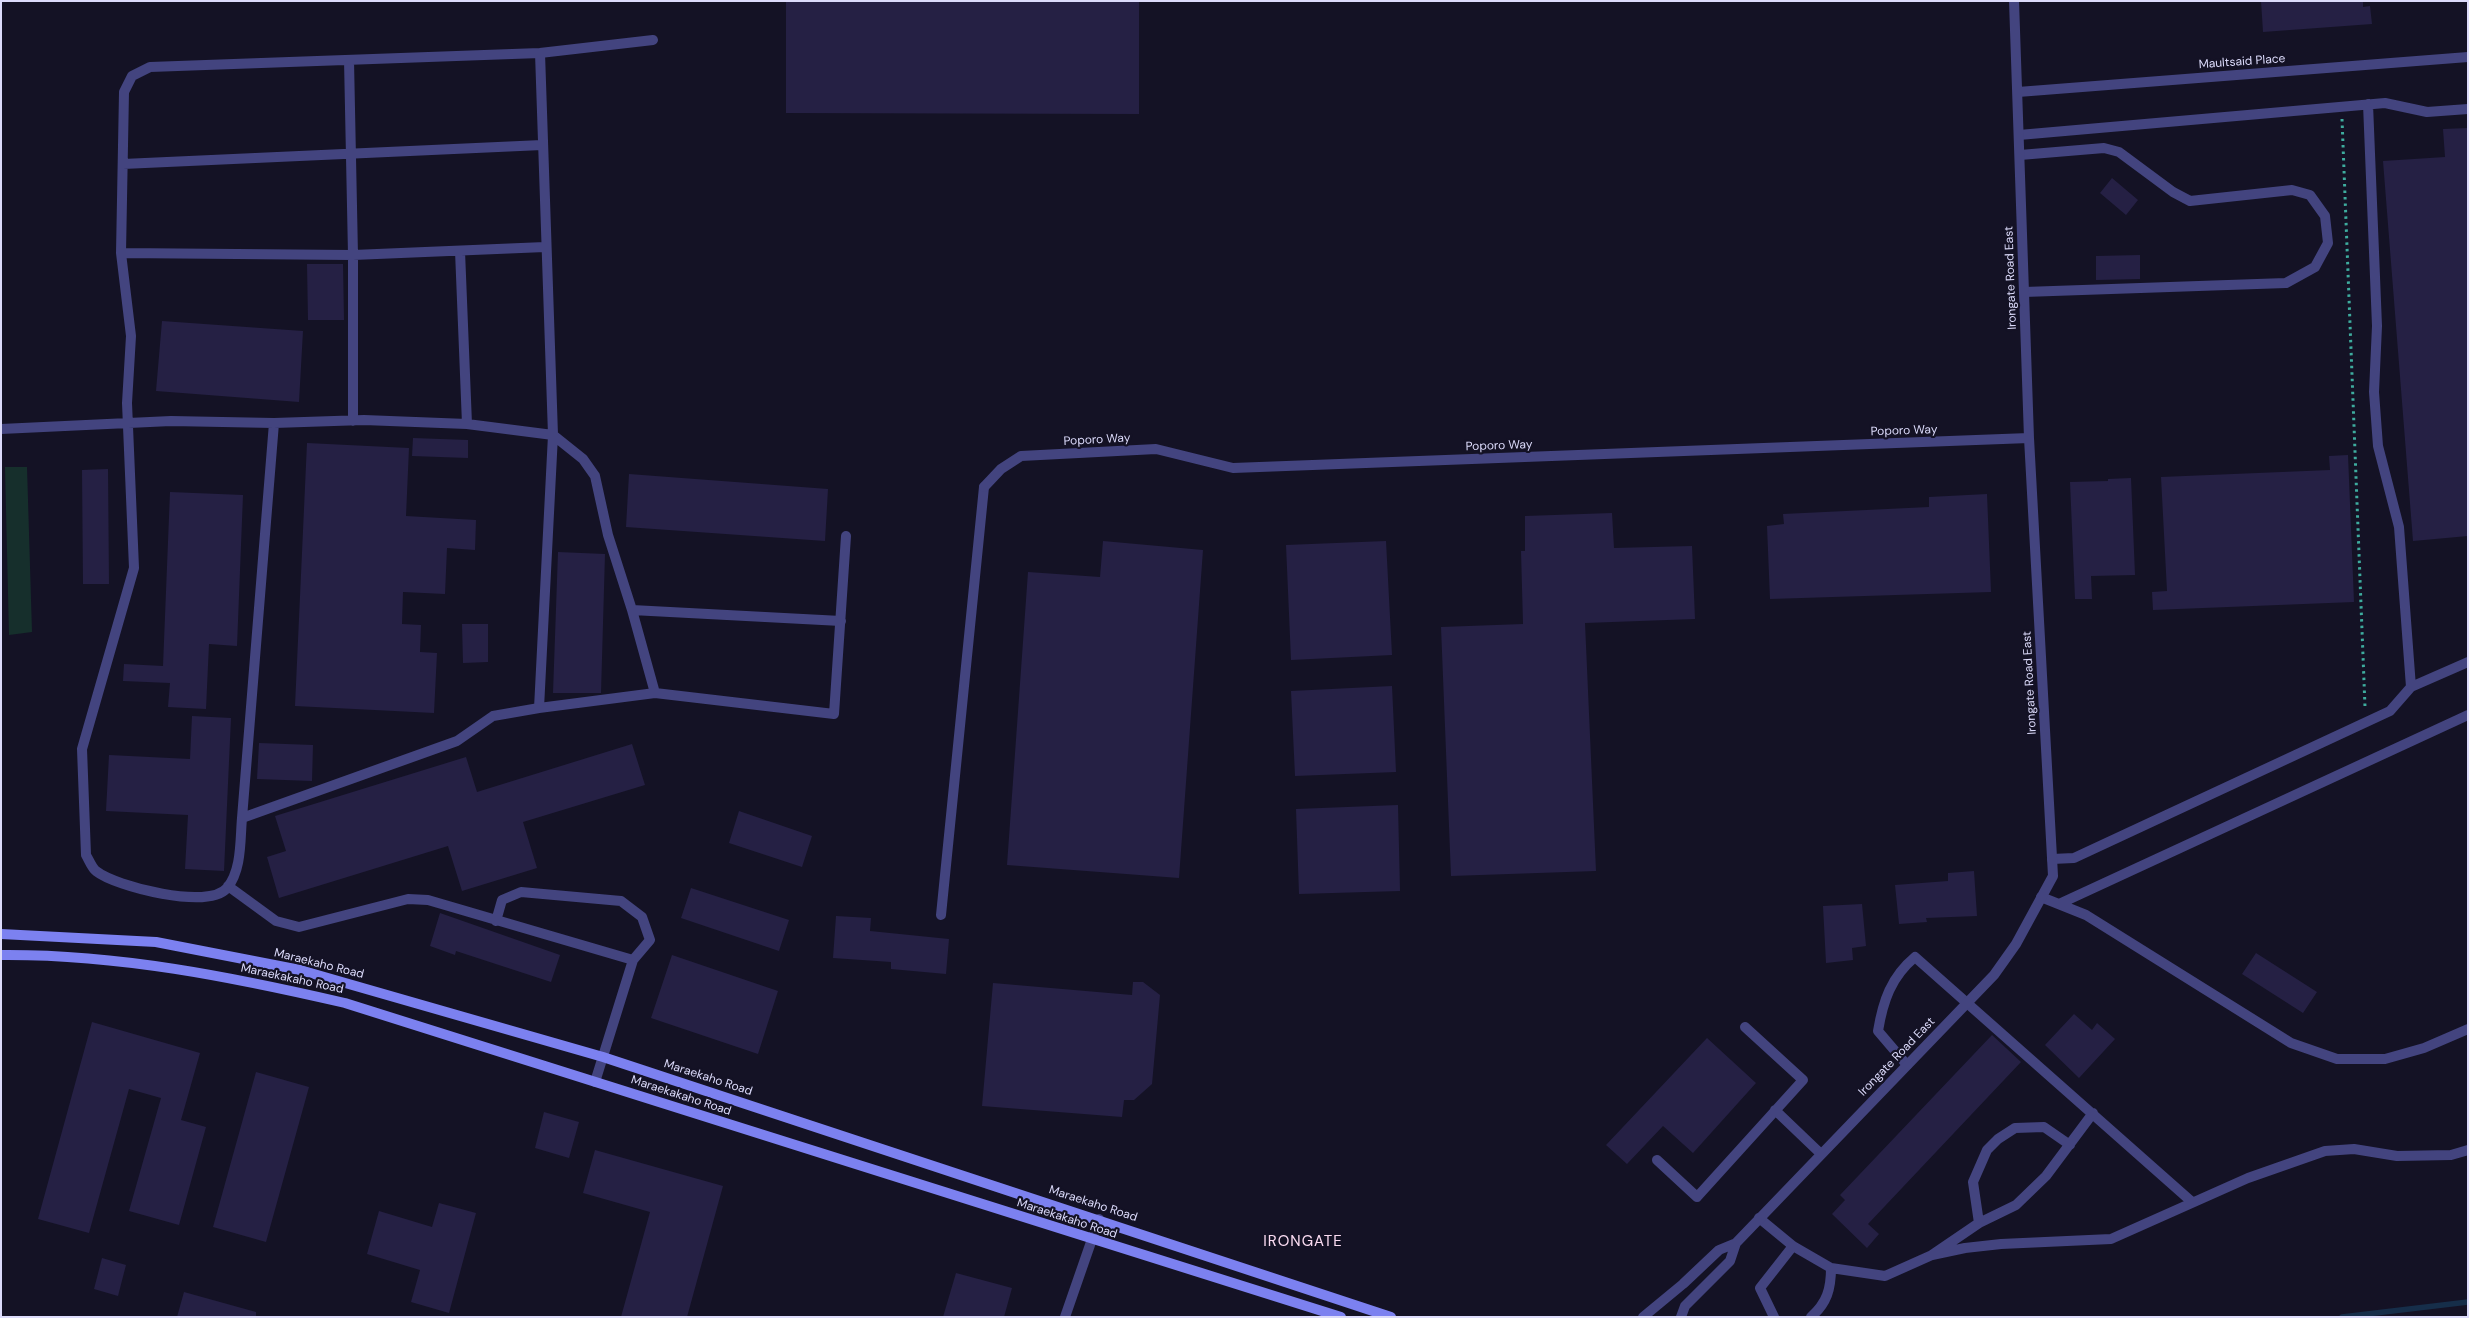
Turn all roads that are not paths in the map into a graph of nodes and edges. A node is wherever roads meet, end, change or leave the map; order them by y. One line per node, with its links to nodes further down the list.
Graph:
1 (2014, 1): 6 (street, Irongate Road East)
2 (653, 40): 3 (street)
3 (540, 53): 5 (street); 10 (street)
4 (2468, 57): 6 (street, Maultsaid Place)
5 (349, 60): 11 (street); 13 (street)
6 (2018, 92): 9 (street, Irongate Road East)
7 (2368, 104): 8 (street); 9 (street); 30 (street)
8 (2468, 109)
9 (2019, 135): 12 (street, Irongate Road East)
10 (542, 145): 11 (street); 14 (street)
11 (351, 154): 13 (street); 17 (street)
12 (2020, 155): 18 (street, Irongate Road East); 18 (street)
13 (123, 164): 16 (street)
14 (545, 247): 15 (street); 24 (street)
15 (460, 251): 17 (street); 22 (street)
16 (121, 253): 17 (street); 20 (street)
17 (353, 255): 19 (street)
18 (2024, 292): 25 (street, Irongate Road East)
19 (354, 421): 21 (street); 22 (street)
20 (128, 422): 21 (street); 23 (street); 36 (street)
21 (274, 423): 34 (street)
22 (467, 424): 24 (street)
23 (1, 429)
24 (553, 435): 27 (street); 32 (street)
25 (2029, 438): 35 (street, Irongate Road East); 39 (street, Poporo Way)
26 (846, 536): 28 (street)
27 (632, 610): 28 (street); 31 (street)
28 (841, 621): 31 (street)
29 (2468, 662): 30 (street)
30 (2411, 687): 35 (street)
31 (654, 693): 32 (street)
32 (539, 708): 34 (street)
33 (2468, 715): 38 (street)
34 (242, 818): 36 (street)
35 (2052, 859): 37 (street, Irongate Road East)
36 (228, 886): 40 (street)
37 (2041, 897): 38 (street); 44 (street, Irongate Road East)
38 (2059, 904): 46 (street)
39 (941, 915)
40 (496, 921): 43 (street); 43 (street)
41 (1, 934): 47 (main road, Maraekaho Road)
42 (1, 955): 49 (main road, Maraekakaho Road)
43 (633, 960): 47 (street)
44 (1967, 1002): 48 (street, Irongate Road East); 48 (street); 51 (street)
45 (1745, 1027): 50 (street)
46 (2468, 1029)
47 (603, 1057): 49 (street); 58 (main road, Maraekaho Road)
48 (1907, 1065): 54 (street, Irongate Road East)
49 (595, 1082): 60 (main road, Maraekakaho Road)
50 (1776, 1110): 54 (street); 55 (street)
51 (2093, 1113): 52 (street); 56 (street)
52 (2070, 1146): 59 (street); 59 (street)
53 (2468, 1150): 56 (street)
54 (1822, 1154): 57 (street, Irongate Road East)
55 (1657, 1160)
56 (2192, 1202): 63 (street)
57 (1759, 1218): 61 (street, Irongate Road East); 62 (street)
58 (1098, 1219): 60 (street); 67 (main road, Maraekaho Road)
59 (1978, 1223): 63 (street)
60 (1091, 1240): 65 (street); 66 (main road, Maraekakaho Road)
61 (1736, 1244): 68 (street); 69 (street)
62 (1793, 1246): 64 (street); 70 (street)
63 (1932, 1255): 64 (street)
64 (1831, 1268): 71 (street)
65 (1065, 1317)
66 (1341, 1317)
67 (1391, 1317)
68 (1643, 1317)
69 (1681, 1317)
70 (1774, 1317)
71 (1811, 1317)

